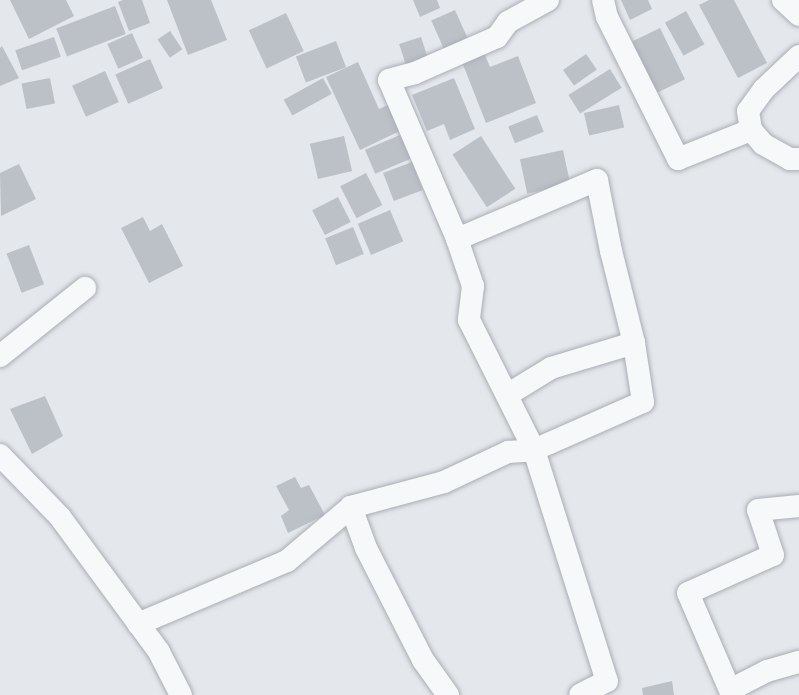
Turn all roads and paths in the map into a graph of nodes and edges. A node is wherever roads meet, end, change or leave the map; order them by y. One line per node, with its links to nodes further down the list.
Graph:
1 (548, 0): 8 (street)
2 (603, 0): 6 (street)
3 (783, 0): 4 (street)
4 (799, 15)
5 (799, 56): 6 (street)
6 (752, 130): 7 (street)
7 (799, 159)
8 (457, 239): 10 (street); 12 (street)
9 (85, 288): 11 (street)
10 (634, 343): 12 (street); 13 (street)
11 (0, 356)
12 (507, 395): 13 (street)
13 (534, 450): 16 (street); 22 (street)
14 (0, 455): 17 (street)
15 (799, 506): 19 (street)
16 (351, 507): 17 (street); 21 (street)
17 (138, 624): 20 (street)
18 (799, 663): 19 (street)
19 (731, 693)
20 (181, 695)
21 (448, 695)
22 (580, 695)

